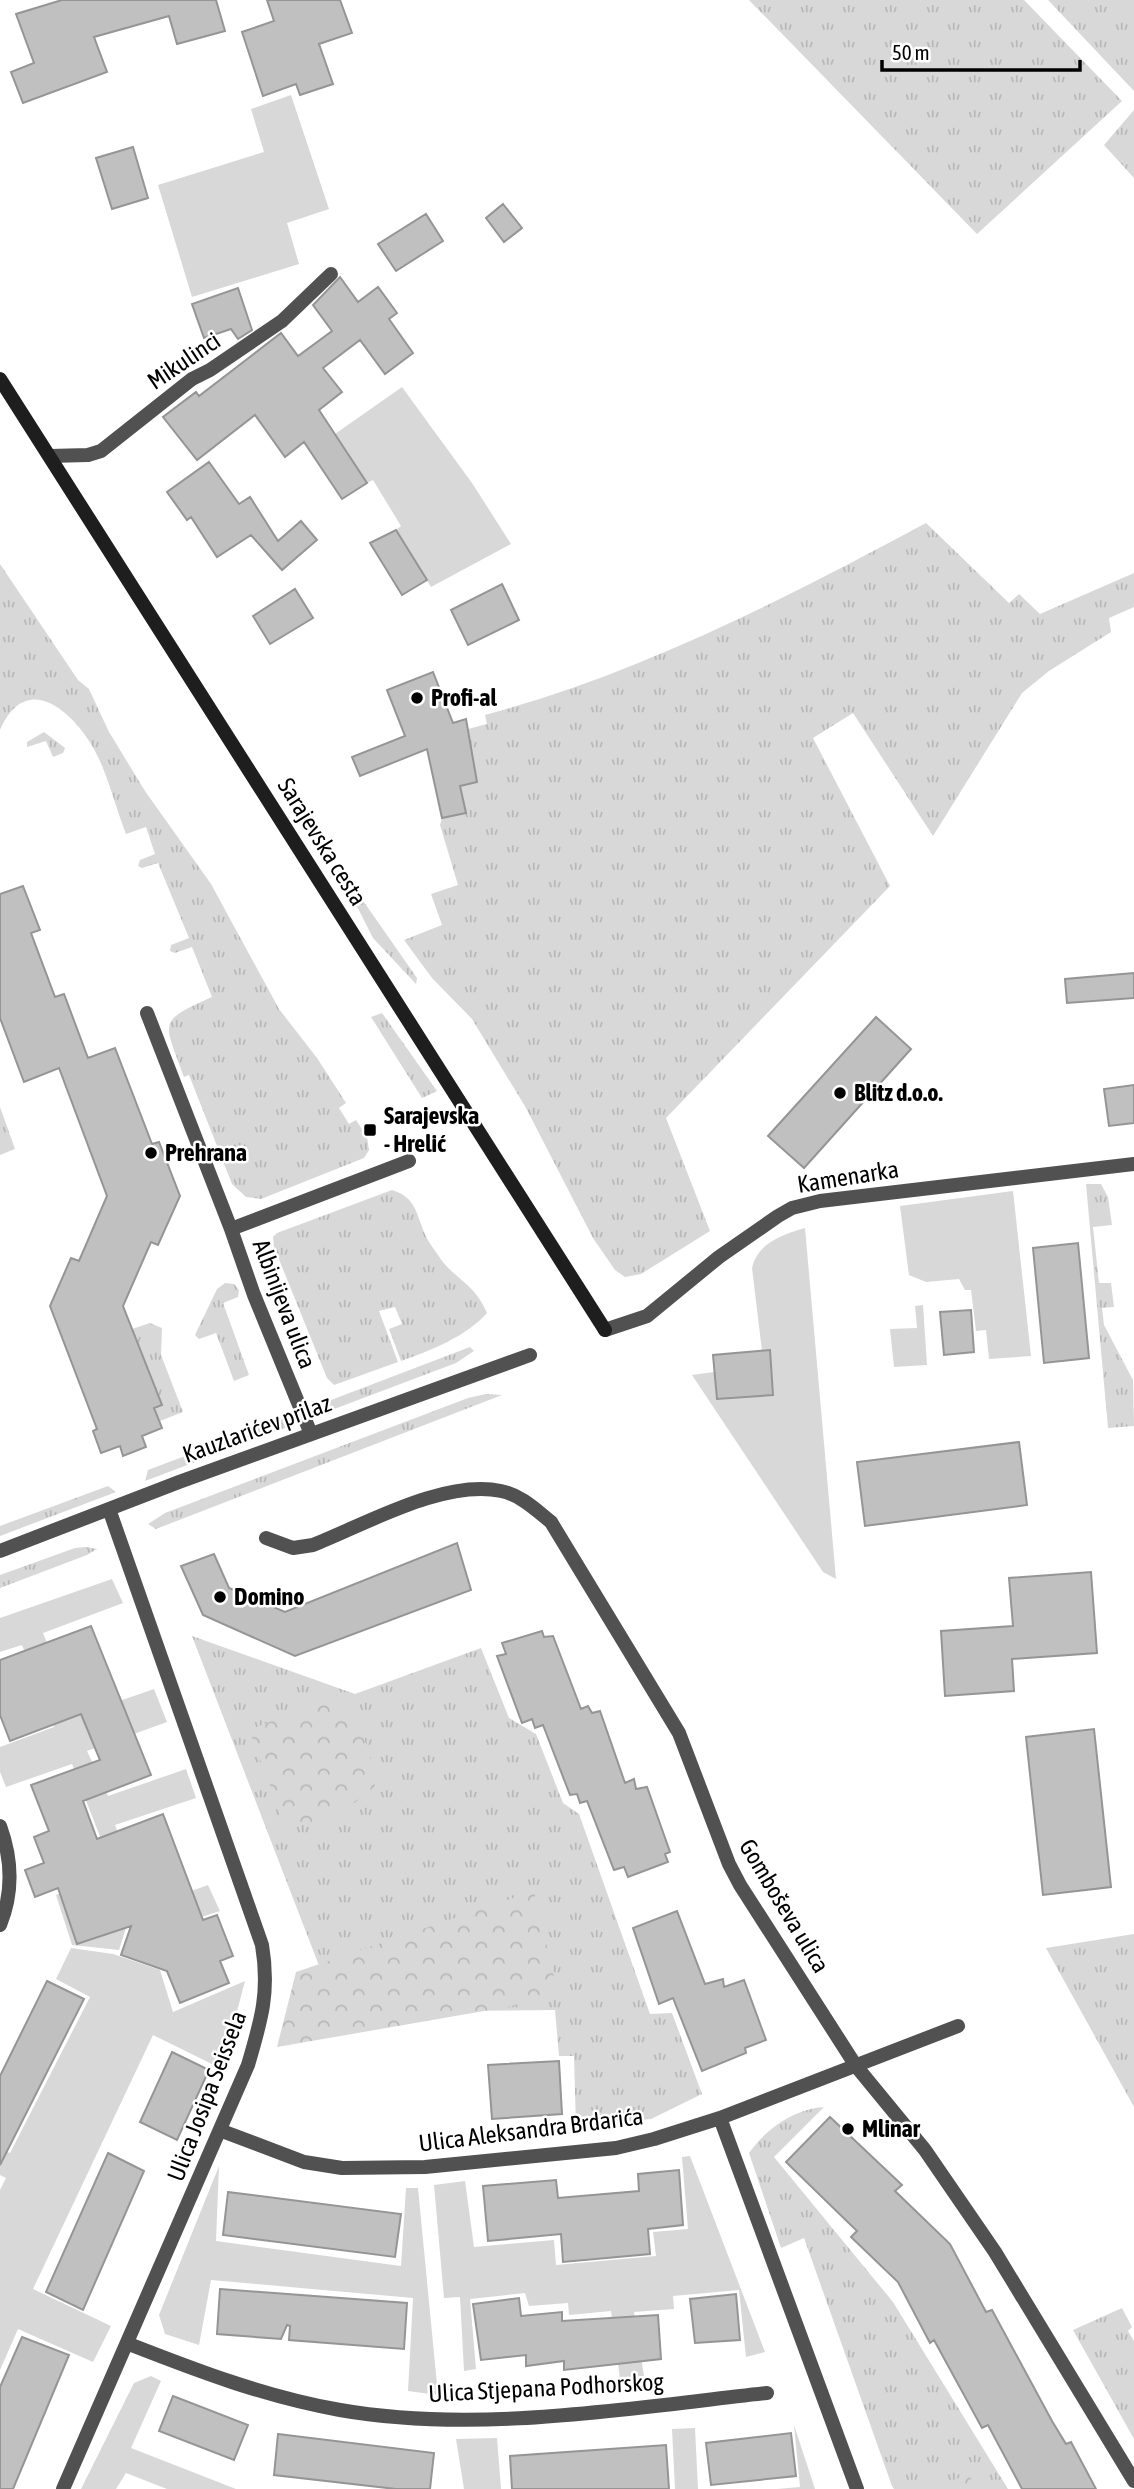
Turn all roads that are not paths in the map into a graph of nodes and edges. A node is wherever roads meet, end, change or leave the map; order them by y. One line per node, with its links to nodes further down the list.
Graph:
1 (331, 274): 3 (street, Mikulinci)
2 (0, 379): 3 (main road, Sarajevska cesta)
3 (50, 456): 8 (main road, Sarajevska cesta)
4 (147, 1013): 7 (street, Albinijeva ulica)
5 (408, 1161): 7 (street, Albinijeva ulica)
6 (1134, 1164): 8 (street, Kamenarka)
7 (231, 1229): 10 (street, Albinijeva ulica)
8 (605, 1330)
9 (530, 1355): 10 (street, Kauzlarićev prilaz)
10 (311, 1434): 11 (street, Kauzlarićev prilaz)
11 (109, 1509): 13 (street, Kauzlarićev prilaz); 19 (street, Ulica Josipa Seissela)
12 (265, 1538): 17 (street, Gomboševa ulica)
13 (0, 1551)
14 (0, 1826): 15 (street)
15 (0, 1925)
16 (958, 2026): 17 (street, Ulica Aleksandra Brdarića)
17 (856, 2066): 18 (street, Ulica Aleksandra Brdarića); 22 (street, Gomboševa ulica)
18 (720, 2118): 19 (street, Ulica Aleksandra Brdarića); 24 (street)
19 (222, 2131): 20 (street, Ulica Josipa Seissela)
20 (129, 2344): 21 (street, Ulica Stjepana Podhorskog); 23 (street, Ulica Josipa Seissela)
21 (767, 2393)
22 (1134, 2481)
23 (63, 2489)
24 (857, 2489)

